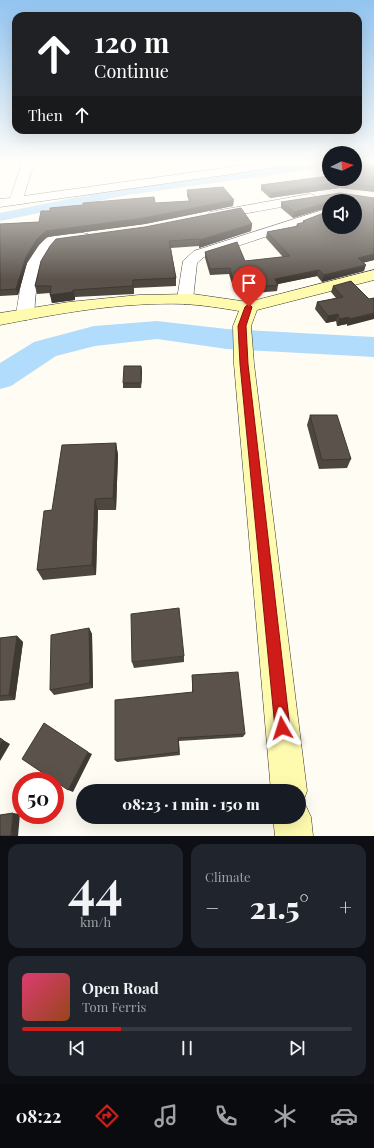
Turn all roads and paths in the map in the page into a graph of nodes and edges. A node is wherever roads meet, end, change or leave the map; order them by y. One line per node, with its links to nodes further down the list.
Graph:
1 (281, 202): 3 (street)
2 (322, 214): 6 (street)
3 (199, 218)
4 (99, 235): 8 (street)
5 (374, 274): 7 (main road)
6 (185, 299): 7 (main road); 8 (main road)
7 (248, 307): 10 (main road)
8 (25, 315): 9 (main road)
9 (0, 319)
10 (288, 784)
11 (293, 824): 12 (main road)
12 (294, 836)

